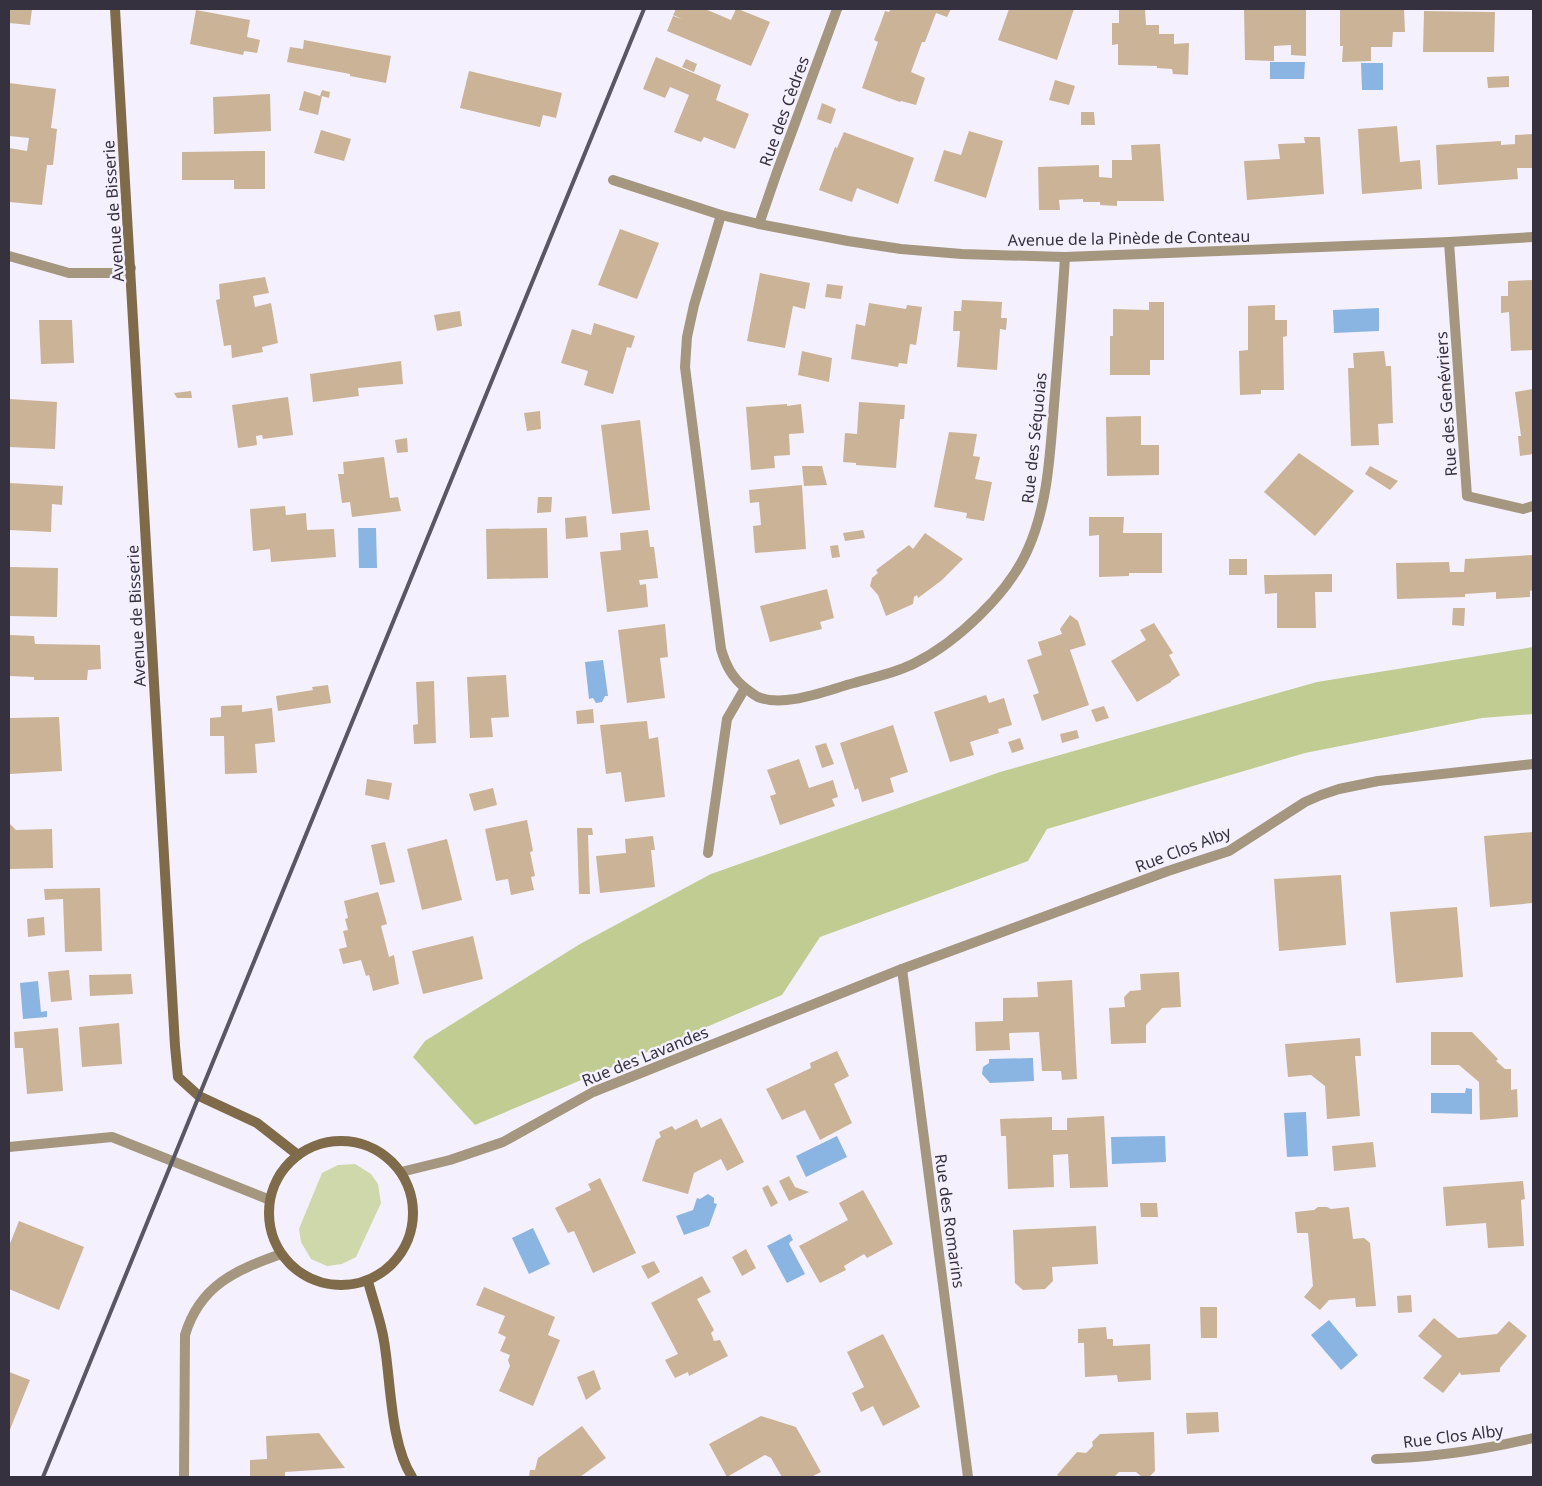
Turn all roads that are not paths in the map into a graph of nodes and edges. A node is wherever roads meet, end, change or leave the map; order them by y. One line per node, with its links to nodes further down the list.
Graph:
1 (115, 9): 10 (street, Avenue de Bisserie)
2 (838, 9): 5 (street, Rue des Cèdres)
3 (613, 180): 4 (street, Avenue de la Pinède de Conteau)
4 (721, 215): 5 (street, Avenue de la Pinède de Conteau); 12 (street, Rue des Séquoias)
5 (760, 224): 9 (street, Avenue de la Pinède de Conteau)
6 (1533, 237): 7 (street, Avenue de la Pinède de Conteau)
7 (1449, 242): 9 (street, Avenue de la Pinède de Conteau); 11 (street, Rue des Genévriers)
8 (9, 256): 10 (street)
9 (1065, 257): 12 (street, Rue des Séquoias)
10 (131, 268): 17 (street, Avenue de Bisserie)
11 (1533, 506)
12 (746, 688): 14 (street)
13 (1533, 764): 15 (street, Rue Clos Alby)
14 (708, 853)
15 (902, 969): 18 (street, Rue des Lavandes); 26 (street, Rue des Romarins)
16 (9, 1148): 19 (street)
17 (298, 1155): 18 (street); 19 (street)
18 (401, 1172): 21 (street)
19 (270, 1200): 20 (street)
20 (281, 1254): 21 (street); 24 (street)
21 (368, 1281): 25 (street)
22 (1533, 1438): 23 (street, Rue Clos Alby)
23 (1376, 1458)
24 (184, 1477)
25 (412, 1477)
26 (968, 1477)

